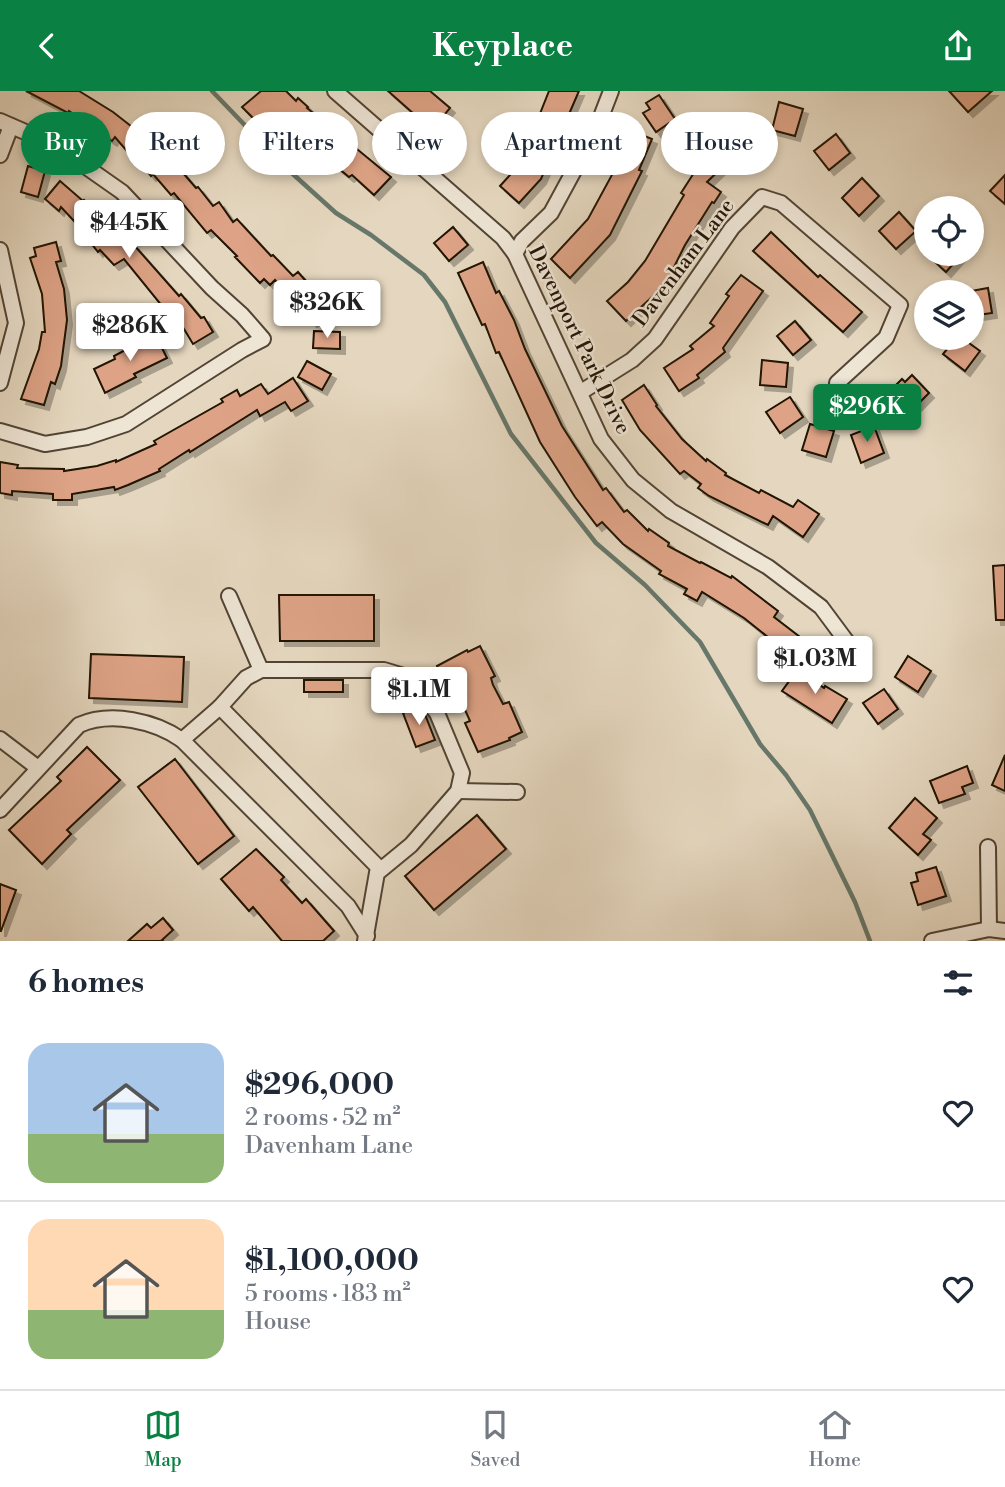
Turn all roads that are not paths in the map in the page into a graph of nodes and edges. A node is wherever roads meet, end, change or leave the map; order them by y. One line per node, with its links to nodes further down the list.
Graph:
1 (611, 91): 6 (street)
2 (344, 93): 6 (street, Davenport Park Drive)
3 (6, 123): 4 (street); 10 (street)
4 (0, 155)
5 (0, 250): 7 (street)
6 (515, 254): 9 (street, Davenport Park Drive)
7 (0, 383)
8 (837, 383): 9 (street, Davenham Lane)
9 (580, 392): 12 (street, Davenport Park Drive)
10 (0, 431)
11 (229, 596): 13 (street)
12 (847, 642)
13 (261, 670): 14 (street); 18 (street)
14 (220, 706): 16 (street); 22 (street)
15 (0, 739): 17 (street)
16 (182, 740): 17 (street); 25 (street)
17 (38, 768): 20 (street)
18 (458, 791): 19 (street); 22 (street)
19 (517, 792)
20 (0, 810)
21 (988, 847): 23 (street)
22 (377, 873): 25 (street)
23 (989, 929): 24 (street); 26 (street)
24 (1005, 931)
25 (366, 939)
26 (932, 941)

